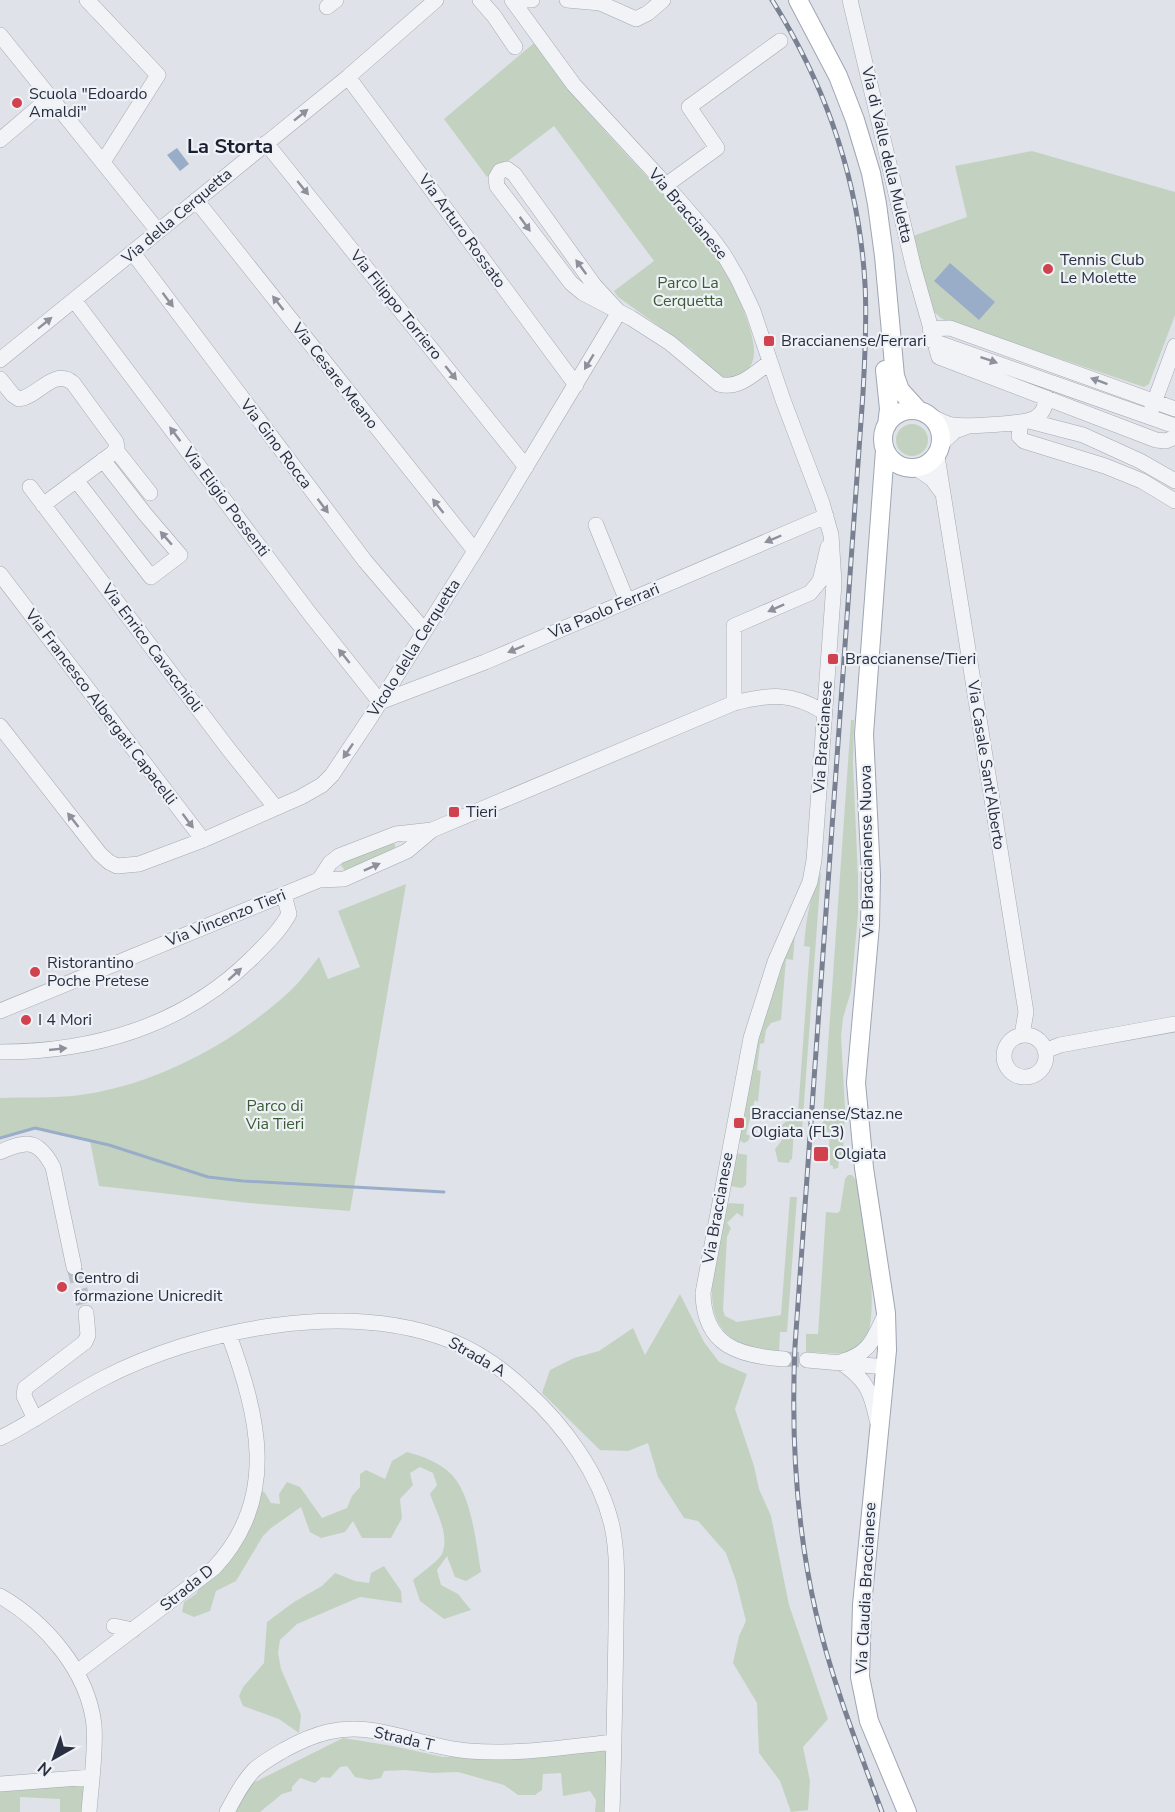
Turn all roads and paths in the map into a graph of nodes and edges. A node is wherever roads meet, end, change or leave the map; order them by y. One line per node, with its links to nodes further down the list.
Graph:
1 (87, 0): 17 (street)
2 (436, 0): 13 (street, Via della Cerquetta)
3 (480, 0): 12 (street)
4 (512, 0): 5 (street); 18 (street, Via Braccianese)
5 (532, 0)
6 (567, 0): 7 (street)
7 (663, 0)
8 (798, 0): 23 (main road)
9 (850, 0): 24 (street, Via di Valle della Muletta)
10 (0, 35): 14 (street)
11 (780, 41): 18 (street)
12 (515, 47)
13 (348, 77): 16 (street, Via della Cerquetta, one-way to 13); 33 (street, Via Arturo Rossato)
14 (44, 91): 15 (street); 17 (street)
15 (0, 140)
16 (266, 142): 19 (street, Via della Cerquetta); 48 (street, Via Filippo Torriero, one-way to 48)
17 (103, 162): 20 (street)
18 (666, 185): 31 (street, Via Braccianese)
19 (196, 200): 20 (street, Via della Cerquetta); 61 (street, Via Cesare Meano, one-way to 19)
20 (158, 231): 21 (street, Via della Cerquetta)
21 (133, 253): 22 (street, Via della Cerquetta); 64 (street, Via Gino Rocca, one-way to 64)
22 (74, 300): 30 (street, Via della Cerquetta, one-way to 22); 65 (street, Via Eligio Possenti, one-way to 22)
23 (887, 300): 37 (main road); 40 (main road)
24 (925, 311): 26 (street); 27 (street, Via di Valle della Muletta)
25 (619, 312): 25 (street, one-way to 25); 31 (street); 33 (street, Vicolo della Cerquetta, one-way to 33)
26 (957, 330): 27 (street); 29 (street); 35 (street, one-way to 26)
27 (932, 335): 29 (street)
28 (1175, 346): 35 (street)
29 (955, 356): 34 (street); 38 (street, one-way to 38)
30 (0, 360)
31 (770, 362): 58 (street, Via Braccianese)
32 (0, 379): 44 (street)
33 (576, 385): 48 (street, Vicolo della Cerquetta)
34 (1047, 398): 39 (street); 43 (street)
35 (1155, 401): 36 (street); 38 (street)
36 (1175, 409)
37 (924, 413): 40 (main road); 42 (street); 46 (main road)
38 (1148, 416): 41 (street)
39 (1025, 422): 42 (street); 51 (street); 56 (street)
40 (886, 425): 45 (main road)
41 (1175, 426)
42 (966, 427): 46 (street)
43 (1175, 437)
44 (116, 450): 47 (street); 53 (street)
45 (885, 450): 49 (main road); 55 (main road, Via Braccianense Nuova)
46 (939, 450): 49 (main road); 54 (street, Via Casale Sant'Alberto)
47 (104, 460): 50 (street); 50 (street, one-way to 47)
48 (526, 466): 61 (street, Vicolo della Cerquetta)
49 (912, 468): 54 (street); 55 (main road)
50 (76, 480): 57 (street)
51 (1175, 481)
52 (30, 487): 57 (street, Via Enrico Cavacchioli)
53 (150, 492)
54 (943, 494): 80 (street, Via Casale Sant'Alberto)
55 (882, 495): 86 (main road, Via Braccianense Nuova)
56 (1175, 501)
57 (43, 505): 69 (street, Via Enrico Cavacchioli)
58 (826, 516): 60 (street, Via Braccianese); 63 (street, Via Paolo Ferrari, one-way to 63)
59 (596, 525): 63 (street)
60 (831, 534): 66 (street, one-way to 66); 67 (street, Via Braccianese)
61 (475, 551): 64 (street, Vicolo della Cerquetta)
62 (0, 574): 72 (street, Via Francesco Albergati Capacelli, one-way to 72)
63 (627, 601): 65 (street, Via Paolo Ferrari, one-way to 65)
64 (424, 630): 65 (street, Vicolo della Cerquetta)
65 (380, 702): 69 (street, Vicolo della Cerquetta, one-way to 69)
66 (734, 703): 67 (street, Via Vincenzo Tieri); 70 (street, Via Vincenzo Tieri)
67 (824, 712): 88 (street, Via Braccianese)
68 (0, 726): 72 (street, Vicolo della Cerquetta, one-way to 68)
69 (276, 808): 72 (street, Vicolo della Cerquetta)
70 (432, 830): 71 (street, Via Vincenzo Tieri); 73 (street, Via Vincenzo Tieri)
71 (394, 834): 73 (street); 74 (street, Via Vincenzo Tieri)
72 (202, 840)
73 (399, 854): 75 (street, Via Vincenzo Tieri, one-way to 73)
74 (339, 856): 75 (street); 76 (street, Via Vincenzo Tieri)
75 (344, 879): 76 (street, Via Vincenzo Tieri)
76 (319, 880): 77 (street, Via Vincenzo Tieri)
77 (284, 895): 78 (street, Via Vincenzo Tieri); 82 (street, one-way to 77)
78 (0, 1011)
79 (1175, 1024): 81 (street)
80 (1022, 1035): 81 (street); 81 (street)
81 (1045, 1051)
82 (0, 1052)
83 (0, 1152): 84 (street)
84 (74, 1267)
85 (86, 1313): 92 (street)
86 (886, 1313): 90 (street); 91 (main road)
87 (228, 1335): 92 (street, Strada A); 97 (street, Strada D); 99 (street, Strada A)
88 (784, 1359)
89 (807, 1360): 90 (street)
90 (840, 1362): 91 (street); 93 (street)
91 (886, 1367): 93 (main road)
92 (35, 1419): 94 (street, Strada A)
93 (879, 1428): 105 (main road, Via Claudia Braccianese)
94 (0, 1438)
95 (0, 1596): 98 (street)
96 (114, 1626): 97 (street)
97 (133, 1630): 98 (street, Strada D)
98 (76, 1672): 100 (street)
99 (614, 1742): 103 (street, Strada T); 104 (street, Strada A)
100 (92, 1777): 101 (street); 102 (street)
101 (0, 1784)
102 (89, 1812)
103 (227, 1812)
104 (612, 1812)
105 (907, 1812)

